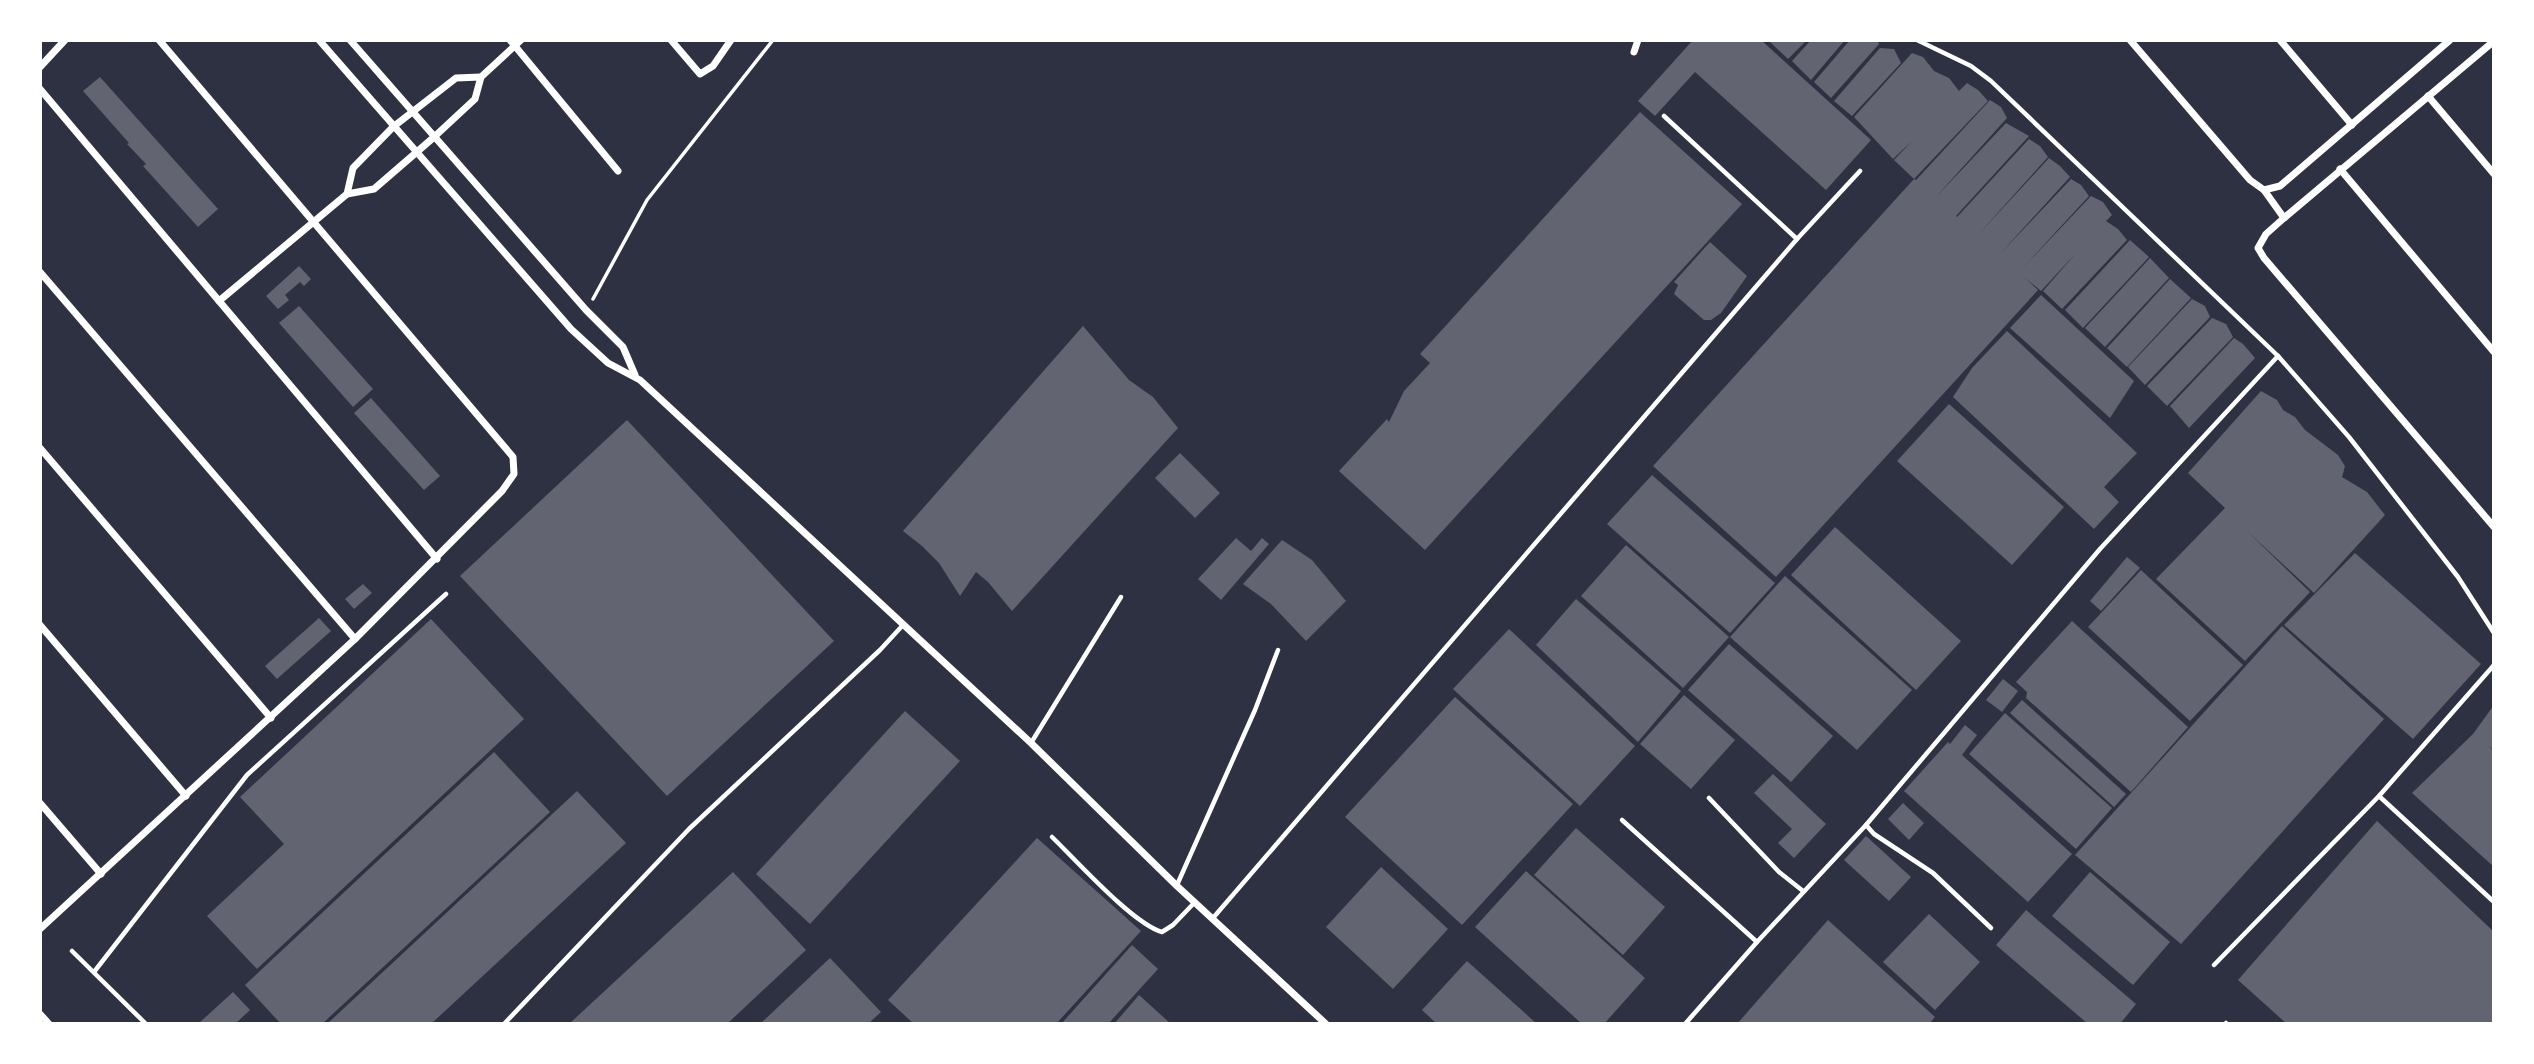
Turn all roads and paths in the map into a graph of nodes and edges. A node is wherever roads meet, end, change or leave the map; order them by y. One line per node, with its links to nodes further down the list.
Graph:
1 (65, 40): 16 (street)
2 (159, 40): 33 (street)
3 (319, 40): 23 (street)
4 (349, 40): 20 (street)
5 (670, 40): 6 (street)
6 (731, 40)
7 (773, 40): 37 (path)
8 (1638, 40): 15 (street)
9 (1917, 40): 39 (lane)
10 (2130, 40): 30 (street)
11 (2280, 40): 22 (street)
12 (2494, 41): 19 (street)
13 (515, 42): 17 (street); 27 (street)
14 (2445, 42): 22 (street)
15 (1634, 52)
16 (40, 67)
17 (481, 77): 20 (street); 24 (street)
18 (40, 89): 36 (street)
19 (2428, 96): 26 (street); 29 (street)
20 (411, 112): 23 (street); 24 (street)
21 (1664, 116): 34 (lane)
22 (2352, 124): 30 (street)
23 (393, 127): 25 (street); 31 (street)
24 (433, 138): 25 (street); 37 (street)
25 (416, 153): 31 (street); 40 (street)
26 (2340, 169): 32 (street); 38 (street)
27 (618, 171)
28 (1860, 171): 34 (lane)
29 (2494, 174)
30 (2264, 190): 32 (street)
31 (347, 194): 33 (street)
32 (2284, 218): 42 (street)
33 (312, 223): 36 (street); 43 (street)
34 (1797, 239): 66 (lane)
35 (40, 272): 49 (street)
36 (219, 302): 43 (street)
37 (586, 310): 40 (street)
38 (2494, 352)
39 (2278, 356): 48 (lane); 59 (lane)
40 (636, 375): 47 (street)
41 (40, 448): 52 (street)
42 (2494, 527)
43 (437, 559): 49 (street)
44 (446, 594): 72 (lane)
45 (1121, 597): 53 (lane)
46 (40, 625): 54 (street)
47 (903, 625): 53 (street); 76 (lane)
48 (2494, 633)
49 (355, 639): 52 (street)
50 (1278, 650): 62 (lane)
51 (2494, 665): 55 (lane)
52 (271, 718): 54 (street)
53 (1031, 743): 62 (street)
54 (186, 796): 61 (street)
55 (2379, 796): 65 (lane); 71 (lane)
56 (1709, 798): 63 (lane)
57 (40, 803): 61 (street)
58 (1622, 820): 69 (lane)
59 (1866, 825): 63 (lane); 67 (lane)
60 (1052, 837): 64 (lane)
61 (101, 874): 68 (street)
62 (1177, 886): 64 (street)
63 (1803, 891): 69 (lane)
64 (1195, 902): 66 (street)
65 (2494, 902)
66 (1213, 918): 77 (street)
67 (1991, 928)
68 (40, 929)
69 (1757, 942): 78 (lane)
70 (72, 951): 72 (lane)
71 (2214, 965)
72 (94, 972): 75 (lane)
73 (40, 1014): 74 (street)
74 (49, 1024)
75 (146, 1024)
76 (503, 1024)
77 (1326, 1024)
78 (1685, 1024)

